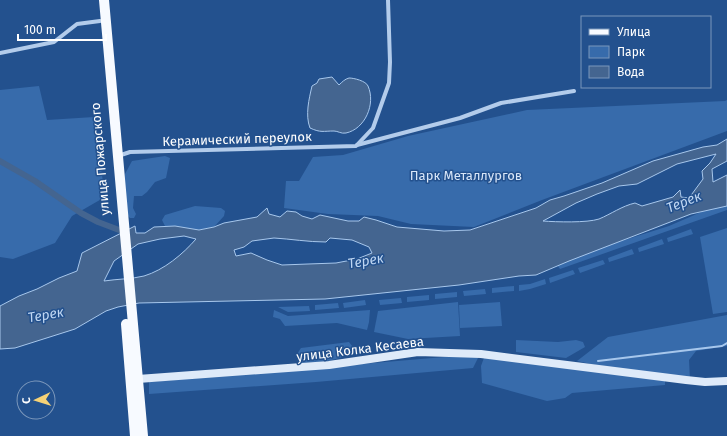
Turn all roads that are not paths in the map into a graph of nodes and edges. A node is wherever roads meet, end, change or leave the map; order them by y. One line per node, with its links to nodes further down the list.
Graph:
1 (98, 0): 4 (main road, улица Пожарского)
2 (104, 0): 8 (main road, улица Пожарского)
3 (388, 0): 7 (street)
4 (100, 21): 5 (street); 9 (main road, улица Пожарского)
5 (0, 53)
6 (574, 91): 7 (street, Керамический переулок)
7 (356, 146): 8 (street, Керамический переулок)
8 (118, 156): 9 (main road, улица Пожарского)
9 (119, 199): 10 (main road, улица Пожарского)
10 (129, 315): 11 (main road); 13 (main road)
11 (138, 379): 12 (street, улица Колка Кесаева); 14 (main road)
12 (727, 381)
13 (135, 436)
14 (143, 436)

